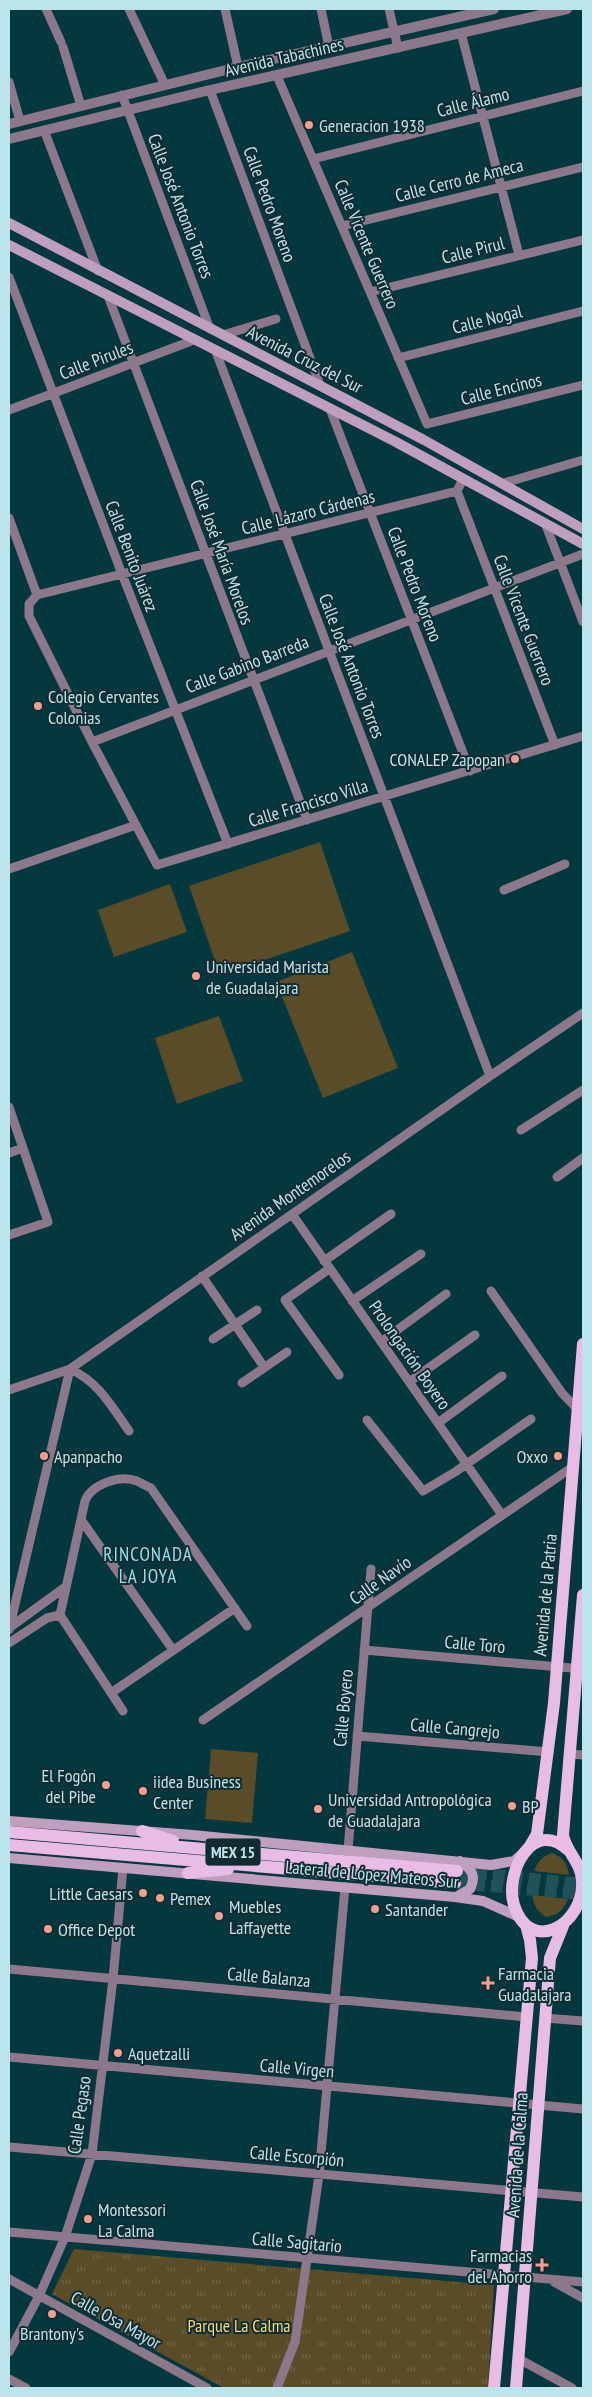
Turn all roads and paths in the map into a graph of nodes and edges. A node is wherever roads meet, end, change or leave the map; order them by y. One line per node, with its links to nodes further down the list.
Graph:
1 (46, 9): 20 (street)
2 (129, 9): 16 (street)
3 (225, 9): 13 (street)
4 (321, 9): 11 (street)
5 (389, 9): 9 (street)
6 (494, 9): 8 (street, Avenida Tabachines)
7 (567, 9): 10 (street, Avenida Tabachines)
8 (456, 13): 9 (street, Avenida Tabachines)
9 (395, 32): 11 (street, Avenida Tabachines); 12 (street)
10 (461, 33): 12 (street, Avenida Tabachines); 22 (street)
11 (329, 47): 13 (street, Avenida Tabachines)
12 (398, 48): 14 (street, Avenida Tabachines)
13 (238, 67): 16 (street, Avenida Tabachines)
14 (277, 76): 17 (street, Avenida Tabachines); 27 (street, Calle Vicente Guerrero)
15 (9, 82): 23 (street)
16 (165, 85): 19 (street, Avenida Tabachines)
17 (210, 90): 21 (street, Avenida Tabachines); 47 (street, Calle Pedro Moreno)
18 (583, 91): 22 (street, Calle Álamo)
19 (122, 95): 20 (street, Avenida Tabachines); 21 (street, Calle José Antonio Torres)
20 (82, 106): 23 (street, Avenida Tabachines)
21 (128, 110): 25 (street, Avenida Tabachines); 41 (street, Calle José Antonio Torres)
22 (483, 116): 27 (street, Calle Álamo); 29 (street)
23 (20, 121): 24 (street, Avenida Tabachines)
24 (9, 124)
25 (44, 130): 26 (street, Avenida Tabachines); 35 (street)
26 (9, 139)
27 (313, 159): 31 (street, Calle Vicente Guerrero)
28 (583, 167): 29 (street, Calle Cerro de Ameca)
29 (501, 186): 31 (street, Calle Cerro de Ameca); 34 (street)
30 (9, 224): 35 (main road, Avenida Cruz del Sur)
31 (342, 226): 37 (street, Calle Vicente Guerrero)
32 (583, 240): 34 (street, Calle Pirul)
33 (9, 245): 38 (main road, Avenida Cruz del Sur)
34 (519, 255): 37 (street, Calle Pirul)
35 (98, 271): 41 (main road, Avenida Cruz del Sur)
36 (9, 277): 49 (street, Calle Benito Juárez)
37 (370, 292): 45 (street, Calle Vicente Guerrero)
38 (108, 296): 43 (main road, Avenida Cruz del Sur); 46 (street, Calle José María Morelos)
39 (583, 311): 45 (street, Calle Nogal)
40 (276, 319): 42 (street)
41 (210, 329): 42 (main road, Avenida Cruz del Sur)
42 (223, 335): 47 (main road, Avenida Cruz del Sur)
43 (194, 340): 44 (main road, Avenida Cruz del Sur); 46 (street, Calle Pirules)
44 (216, 352): 50 (main road, Avenida Cruz del Sur); 62 (street, Calle José Antonio Torres)
45 (398, 358): 52 (street, Calle Vicente Guerrero)
46 (134, 363): 49 (street, Calle Pirules); 64 (street, Calle José María Morelos)
47 (320, 385): 53 (main road, Avenida Cruz del Sur)
48 (583, 385): 52 (street, Calle Encinos)
49 (53, 393): 51 (street, Calle Pirules); 67 (street, Calle Benito Juárez)
50 (330, 408): 55 (main road, Avenida Cruz del Sur); 58 (street, Calle Pedro Moreno)
51 (9, 410)
52 (427, 424): 53 (street)
53 (424, 440): 56 (main road, Avenida Cruz del Sur)
54 (583, 460): 56 (street)
55 (463, 479): 57 (street); 60 (main road, Avenida Cruz del Sur)
56 (504, 483): 61 (main road, Avenida Cruz del Sur)
57 (456, 491): 58 (street, Calle Lázaro Cárdenas); 68 (street, Calle Vicente Guerrero)
58 (370, 513): 62 (street, Calle Lázaro Cárdenas); 70 (street, Calle Pedro Moreno)
59 (9, 518): 69 (street)
60 (546, 523): 63 (main road, Avenida Cruz del Sur); 66 (street)
61 (583, 528)
62 (285, 534): 64 (street, Calle Lázaro Cárdenas); 72 (street, Calle José Antonio Torres)
63 (583, 544)
64 (206, 554): 67 (street, Calle Lázaro Cárdenas); 73 (street, Calle José María Morelos)
65 (583, 554): 66 (street, Calle Gabino Barreda)
66 (561, 562): 68 (street, Calle Gabino Barreda); 71 (street)
67 (122, 574): 69 (street, Calle Lázaro Cárdenas); 74 (street, Calle Benito Juárez)
68 (494, 588): 70 (street, Calle Gabino Barreda); 77 (street, Calle Vicente Guerrero)
69 (37, 595): 76 (street)
70 (411, 619): 72 (street, Calle Gabino Barreda); 78 (street, Calle Pedro Moreno)
71 (583, 622)
72 (329, 651): 73 (street, Calle Gabino Barreda); 79 (street, Calle José Antonio Torres)
73 (252, 680): 74 (street, Calle Gabino Barreda); 80 (street, Calle José María Morelos)
74 (174, 710): 76 (street, Calle Gabino Barreda); 82 (street, Calle Benito Juárez)
75 (583, 736): 77 (street, Calle Francisco Villa)
76 (92, 742): 81 (street)
77 (555, 745): 78 (street, Calle Francisco Villa)
78 (470, 771): 79 (street, Calle Francisco Villa)
79 (384, 797): 80 (street, Calle Francisco Villa); 87 (street, Calle José Antonio Torres)
80 (307, 820): 82 (street, Calle Francisco Villa)
81 (136, 825): 82 (street, Calle Francisco Villa); 84 (street)
82 (228, 844)
83 (566, 864): 85 (street)
84 (9, 869)
85 (504, 890)
86 (583, 1013): 87 (street, Avenida Montemorelos)
87 (490, 1076): 95 (street, Avenida Montemorelos)
88 (583, 1090): 90 (street)
89 (9, 1107): 91 (street)
90 (521, 1130)
91 (23, 1148): 92 (street); 97 (street)
92 (9, 1153)
93 (583, 1158): 94 (street)
94 (557, 1177)
95 (292, 1214): 99 (street, Prolongación Boyero); 100 (street, Avenida Montemorelos)
96 (391, 1214): 99 (street)
97 (9, 1235)
98 (420, 1254): 103 (street)
99 (327, 1265): 103 (street, Prolongación Boyero); 113 (street)
100 (202, 1276): 105 (street); 112 (street, Avenida Montemorelos)
101 (491, 1291): 118 (street)
102 (446, 1294): 108 (street)
103 (352, 1301): 108 (street, Prolongación Boyero)
104 (256, 1310): 105 (street)
105 (235, 1324): 107 (street); 111 (street)
106 (475, 1335): 115 (street)
107 (213, 1340)
108 (381, 1342): 115 (street, Prolongación Boyero)
109 (583, 1344): 118 (main road, Avenida de la Patria)
110 (286, 1352): 111 (street)
111 (264, 1367): 116 (street)
112 (70, 1370): 117 (street, Avenida Montemorelos); 122 (street); 134 (street)
113 (339, 1375)
114 (502, 1376): 121 (street)
115 (409, 1382): 121 (street, Prolongación Boyero)
116 (242, 1383)
117 (9, 1390)
118 (581, 1407): 124 (main road, Avenida de la Patria)
119 (367, 1420): 123 (street)
120 (531, 1420): 123 (street)
121 (438, 1423): 123 (street, Prolongación Boyero)
122 (130, 1431)
123 (467, 1464): 125 (street, Prolongación Boyero)
124 (574, 1466): 125 (street, Calle Navío); 138 (main road, Avenida de la Patria)
125 (502, 1515): 131 (street, Calle Navío)
126 (82, 1521): 128 (street); 130 (street); 136 (street)
127 (371, 1569): 131 (street, Calle Boyero)
128 (64, 1588): 132 (street); 134 (street)
129 (583, 1595): 139 (main road)
130 (235, 1608): 133 (street); 136 (street)
131 (368, 1609): 137 (street, Calle Boyero); 144 (street, Calle Navío)
132 (60, 1615): 135 (street); 140 (street)
133 (247, 1626)
134 (9, 1629)
135 (9, 1643)
136 (173, 1650): 140 (street)
137 (364, 1650): 138 (street, Calle Toro); 145 (street, Calle Boyero)
138 (556, 1667): 139 (street, Calle Toro); 141 (main road, Avenida de la Patria)
139 (580, 1669): 142 (main road)
140 (111, 1693): 143 (street)
141 (554, 1703): 142 (main road); 146 (main road, Avenida de la Patria)
142 (575, 1706): 147 (main road)
143 (123, 1711)
144 (203, 1720)
145 (357, 1736): 146 (street, Calle Cangrejo); 153 (street, Calle Boyero)
146 (549, 1752): 154 (main road, Avenida de la Patria)
147 (577, 1754): 155 (main road)
148 (9, 1821): 149 (main road, Lateral de López Mateos Sur)
149 (142, 1831): 152 (main road); 153 (main road, Lateral de López Mateos Sur)
150 (9, 1832): 152 (main road, MEX 15)
151 (9, 1845): 158 (main road, MEX 15)
152 (200, 1849): 160 (main road, MEX 15)
153 (348, 1850): 160 (main road, Lateral de López Mateos Sur)
154 (526, 1850): 155 (main road); 160 (main road, Lateral de López Mateos Sur); 165 (main road)
155 (570, 1852): 157 (main road); 166 (main road)
156 (9, 1858): 159 (main road, Lateral de López Mateos Sur)
157 (583, 1863)
158 (258, 1866): 160 (main road, MEX 15); 161 (main road)
159 (123, 1868): 161 (main road, Lateral de López Mateos Sur); 168 (street, Calle Pegaso)
160 (457, 1871): 163 (main road)
161 (188, 1873): 162 (main road, Lateral de López Mateos Sur)
162 (345, 1887): 163 (main road, Lateral de López Mateos Sur); 169 (street)
163 (455, 1897): 165 (main road, Lateral de López Mateos Sur)
164 (583, 1912): 166 (main road)
165 (522, 1921): 166 (main road); 170 (main road, Avenida de la Calma)
166 (566, 1923): 171 (main road, Avenida de la Calma)
167 (9, 1969): 168 (street, Calle Balanza)
168 (113, 1979): 169 (street, Calle Balanza); 174 (street, Calle Pegaso)
169 (335, 1999): 170 (street, Calle Balanza); 177 (street)
170 (526, 2017): 175 (main road, Avenida de la Calma)
171 (545, 2018): 172 (street); 176 (main road, Avenida de la Calma)
172 (583, 2021)
173 (9, 2057): 174 (street, Calle Virgen)
174 (102, 2066): 177 (street, Calle Virgen); 182 (street, Calle Pegaso)
175 (522, 2081): 176 (main road); 178 (main road, Avenida de la Calma)
176 (540, 2082): 179 (main road, Avenida de la Calma)
177 (327, 2087): 178 (street, Calle Virgen); 183 (street)
178 (519, 2103): 179 (street, Calle Virgen); 184 (main road, Avenida de la Calma)
179 (539, 2105): 180 (street, Calle Virgen); 185 (main road, Avenida de la Calma)
180 (583, 2109)
181 (9, 2147): 182 (street, Calle Escorpión)
182 (92, 2154): 183 (street, Calle Escorpión); 188 (street, Calle Pegaso)
183 (319, 2174): 184 (street, Calle Escorpión); 189 (street)
184 (511, 2192): 185 (street, Calle Escorpión); 190 (main road, Avenida de la Calma)
185 (532, 2194): 186 (street, Calle Escorpión); 191 (main road, Avenida de la Calma)
186 (583, 2198)
187 (9, 2232): 188 (street, Calle Sagitario)
188 (65, 2237): 189 (street, Calle Sagitario); 195 (street, Calle Pegaso)
189 (307, 2259): 190 (street, Calle Sagitario); 202 (street)
190 (505, 2276): 191 (street, Calle Sagitario); 203 (main road, Avenida de la Calma)
191 (526, 2277): 193 (street, Calle Sagitario); 198 (main road, Avenida de la Calma)
192 (9, 2279): 195 (street, Calle Osa Mayor)
193 (550, 2279): 194 (street, Calle Sagitario); 196 (street)
194 (583, 2282)
195 (39, 2296): 197 (street, Calle Pegaso); 201 (street, Calle Osa Mayor)
196 (583, 2298)
197 (9, 2352)
198 (519, 2359): 204 (main road, Avenida de la Calma); 205 (street)
199 (9, 2379): 200 (street)
200 (26, 2388)
201 (207, 2388)
202 (277, 2388)
203 (494, 2388)
204 (516, 2388)
205 (572, 2388)

